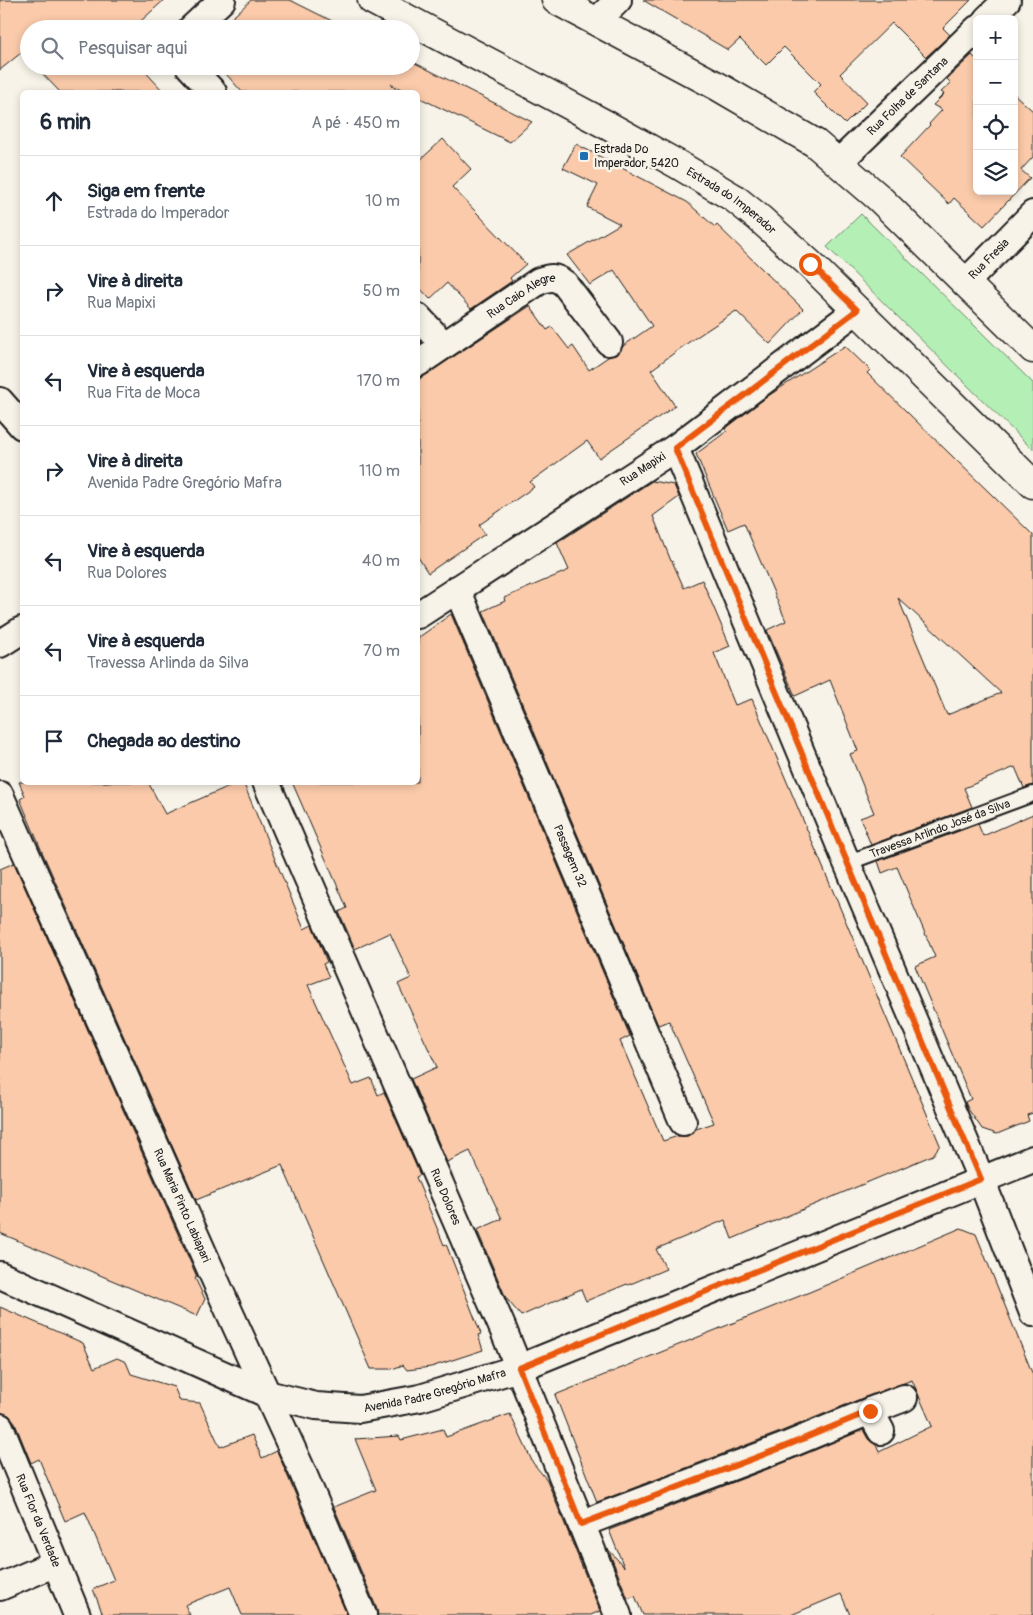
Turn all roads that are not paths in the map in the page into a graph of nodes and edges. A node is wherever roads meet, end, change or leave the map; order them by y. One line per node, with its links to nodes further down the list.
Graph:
1 (222, 0): 7 (street)
2 (372, 0): 8 (main road, Estrada do Imperador)
3 (556, 0): 9 (main road)
4 (618, 0): 9 (street)
5 (1007, 0): 6 (street)
6 (991, 15)
7 (201, 20)
8 (410, 20)
9 (597, 21): 14 (main road)
10 (420, 26): 17 (main road, Estrada do Imperador)
11 (973, 33): 14 (street, Rua Folha de Santana)
12 (197, 75): 13 (street)
13 (211, 90)
14 (838, 162): 16 (main road)
15 (1033, 214): 16 (street, Rua Fresia)
16 (965, 283): 21 (main road)
17 (857, 310): 25 (street, Rua Mapixi); 26 (main road, Estrada do Imperador)
18 (420, 319): 20 (street)
19 (609, 342): 20 (street, Rua Caio Alegre)
20 (444, 345): 22 (street, Rua Caio Alegre)
21 (1033, 349)
22 (420, 362)
23 (0, 401): 24 (street)
24 (20, 424)
25 (675, 448): 27 (street, Rua Mapixi); 34 (street)
26 (1033, 484)
27 (457, 589): 28 (street, Rua Mapixi); 35 (street, Passagem 32)
28 (420, 614)
29 (20, 631): 30 (street)
30 (0, 644)
31 (267, 785): 40 (street, Rua Dolores)
32 (1033, 794): 34 (lane, Travessa Arlindo José da Silva)
33 (0, 795): 41 (street, Rua Maria Pinto Labiapari)
34 (847, 862): 37 (street)
35 (683, 1122)
36 (1033, 1159): 37 (street, Avenida Padre Gregório Mafra)
37 (981, 1179): 39 (street); 40 (street, Avenida Padre Gregório Mafra)
38 (0, 1275): 41 (street, Avenida Padre Gregório Mafra)
39 (1033, 1312)
40 (519, 1368): 41 (street, Avenida Padre Gregório Mafra); 44 (street, Rua Dolores)
41 (267, 1394): 48 (street, Rua Maria Pinto Labiapari)
42 (904, 1398): 44 (street)
43 (0, 1427): 45 (street, Rua Flor da Verdade)
44 (581, 1524): 49 (street, Rua Dolores)
45 (56, 1564): 46 (street); 47 (street, Rua Flor da Verdade)
46 (0, 1587)
47 (77, 1615)
48 (363, 1615)
49 (618, 1615)

